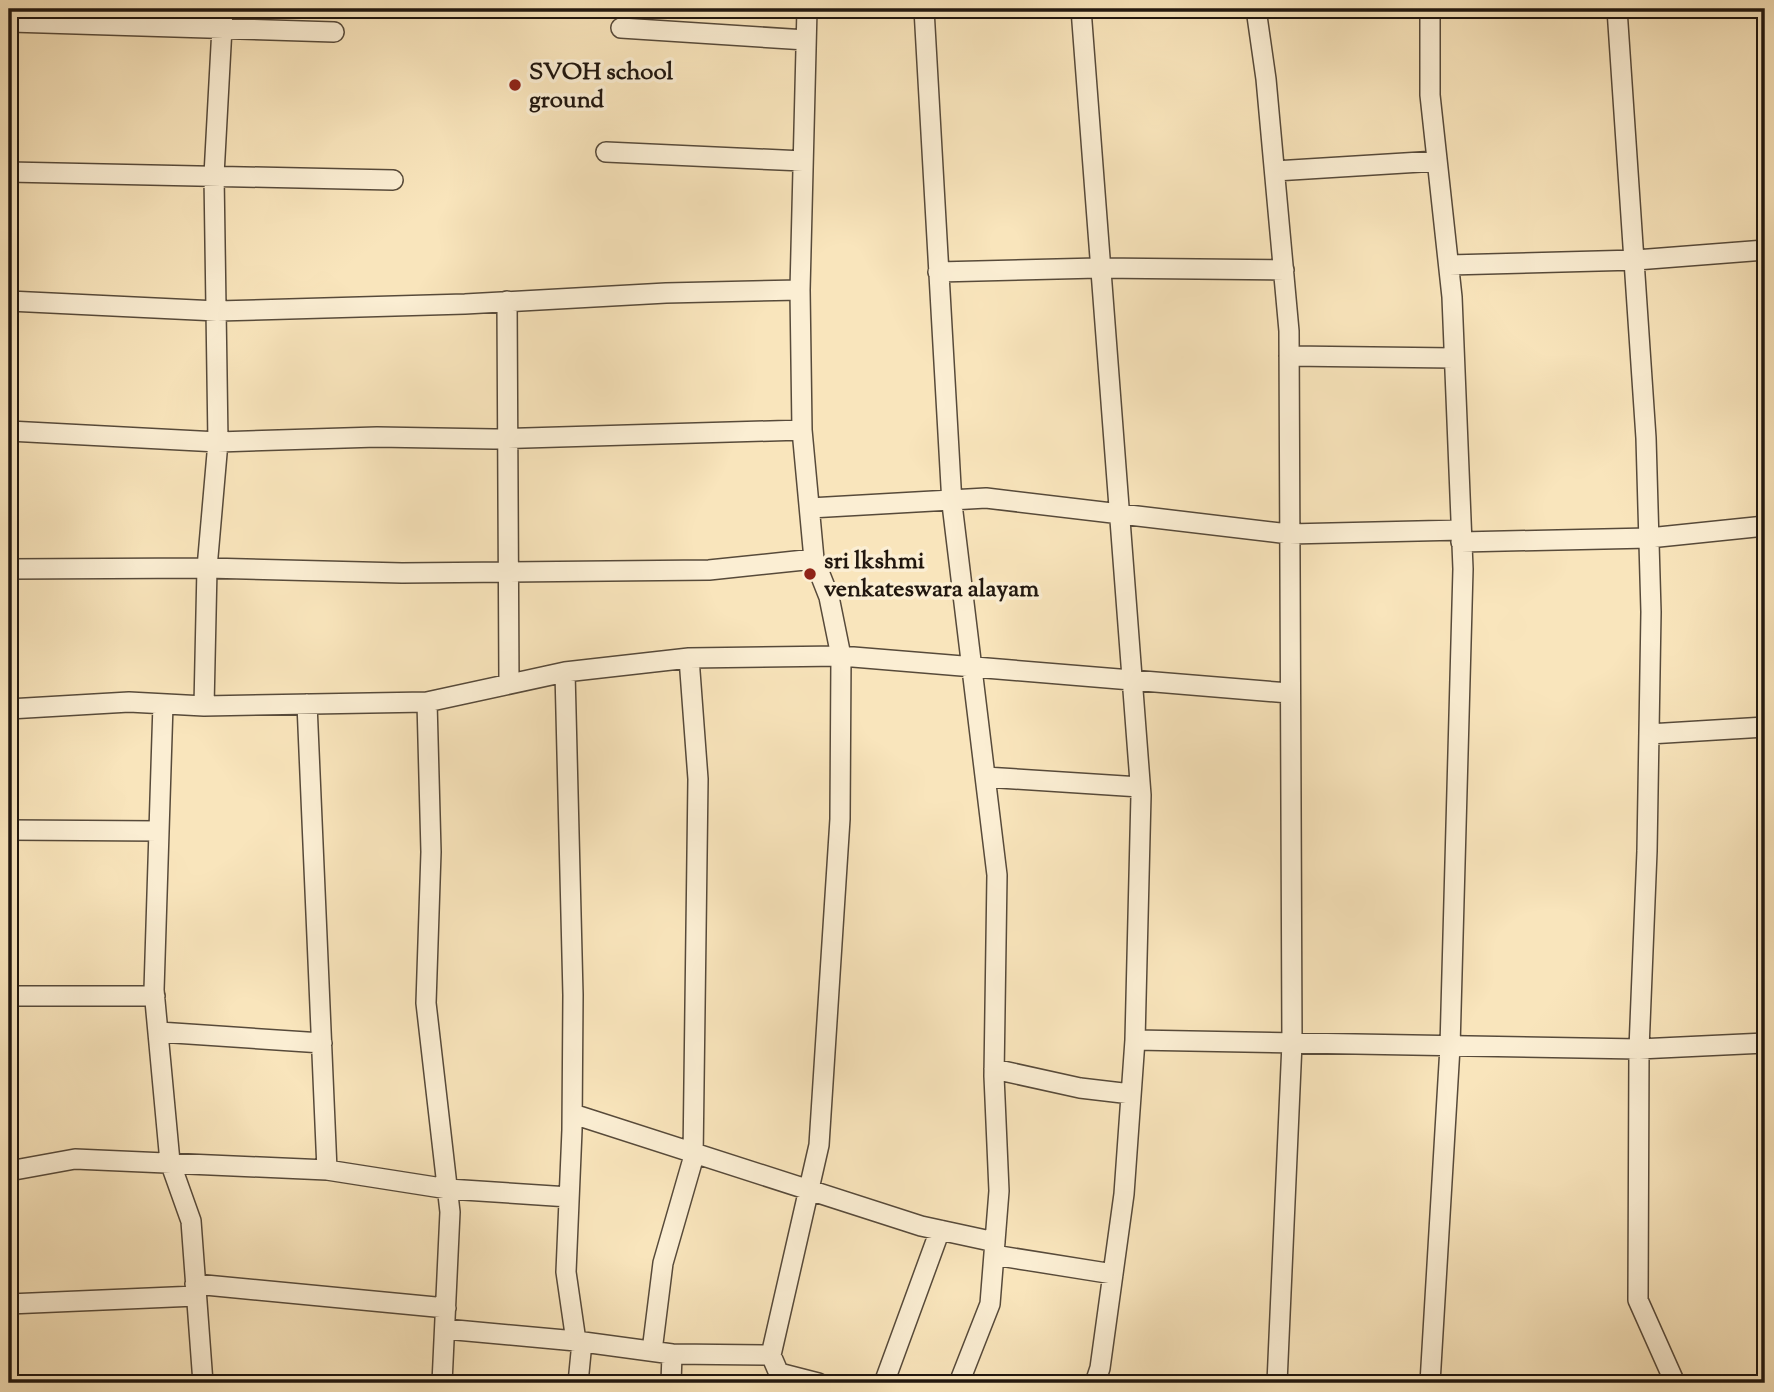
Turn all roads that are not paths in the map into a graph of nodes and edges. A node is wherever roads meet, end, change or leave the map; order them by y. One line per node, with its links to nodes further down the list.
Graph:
1 (807, 9): 11 (street)
2 (924, 9): 24 (street)
3 (1081, 9): 22 (street)
4 (1256, 9): 15 (street)
5 (1430, 9): 14 (street)
6 (1617, 9): 20 (street)
7 (223, 18): 8 (street); 10 (street); 17 (street)
8 (12, 19)
9 (621, 28): 11 (street)
10 (334, 32)
11 (806, 40): 13 (street)
12 (606, 152): 13 (street)
13 (803, 161): 25 (street)
14 (1437, 161): 15 (street); 21 (street)
15 (1275, 171): 23 (street)
16 (9, 172): 17 (street)
17 (214, 175): 18 (street); 28 (street)
18 (393, 180)
19 (1765, 250): 20 (street)
20 (1636, 260): 21 (street); 41 (street)
21 (1448, 265): 30 (street)
22 (1098, 268): 23 (street); 24 (street); 37 (street)
23 (1284, 270): 29 (street)
24 (938, 272): 35 (street)
25 (800, 290): 27 (street); 31 (street)
26 (9, 300): 28 (street)
27 (507, 301): 28 (street); 33 (street)
28 (217, 312): 34 (street)
29 (1289, 356): 30 (street); 39 (street)
30 (1454, 358): 40 (street)
31 (802, 430): 33 (street); 36 (street)
32 (9, 431): 34 (street)
33 (510, 439): 34 (street); 45 (street)
34 (218, 442): 43 (street)
35 (951, 498): 36 (street); 37 (street); 48 (street)
36 (810, 508): 42 (street)
37 (1118, 512): 39 (street); 50 (street)
38 (1765, 526): 41 (street)
39 (1289, 534): 40 (street); 52 (street)
40 (1461, 536): 41 (street); 71 (street)
41 (1649, 538): 59 (street)
42 (814, 559): 45 (street); 46 (street)
43 (207, 568): 44 (street); 45 (street); 56 (street)
44 (9, 569)
45 (508, 572): 51 (street)
46 (841, 656): 47 (street); 48 (street); 81 (street)
47 (690, 658): 49 (street); 76 (street)
48 (972, 669): 50 (street); 60 (street)
49 (565, 673): 51 (street); 75 (street)
50 (1131, 682): 52 (street); 61 (street)
51 (509, 684): 53 (street)
52 (1289, 693): 69 (street)
53 (427, 702): 55 (street); 80 (street)
54 (163, 704): 56 (street); 57 (street); 63 (street)
55 (307, 704): 56 (street); 68 (street)
56 (204, 706)
57 (9, 709)
58 (1765, 727): 59 (street)
59 (1649, 734): 72 (street)
60 (985, 776): 61 (street); 73 (street)
61 (1140, 787): 67 (street)
62 (9, 830): 63 (street)
63 (159, 831): 65 (street)
64 (9, 996): 65 (street)
65 (155, 996): 66 (street)
66 (159, 1032): 68 (street); 77 (street)
67 (1135, 1040): 69 (street); 74 (street)
68 (322, 1043): 78 (street)
69 (1292, 1043): 71 (street); 103 (street)
70 (1765, 1043): 72 (street)
71 (1450, 1047): 72 (street); 104 (street)
72 (1639, 1049): 105 (street)
73 (994, 1069): 74 (street); 84 (street)
74 (1131, 1094): 85 (street)
75 (573, 1114): 76 (street); 82 (street)
76 (693, 1154): 81 (street); 91 (street)
77 (170, 1162): 78 (street); 79 (street); 86 (street)
78 (327, 1170): 80 (street)
79 (9, 1171)
80 (448, 1189): 82 (street); 88 (street)
81 (809, 1191): 83 (street); 93 (street)
82 (569, 1197): 90 (street)
83 (940, 1230): 84 (street); 100 (street)
84 (995, 1249): 85 (street); 101 (street)
85 (1113, 1274): 102 (street)
86 (196, 1290): 87 (street); 88 (street); 95 (street)
87 (9, 1304)
88 (446, 1308): 89 (street)
89 (445, 1329): 90 (street); 96 (street)
90 (579, 1341): 91 (street); 97 (street)
91 (652, 1351): 92 (street)
92 (672, 1354): 93 (street); 98 (street)
93 (772, 1354): 94 (street)
94 (781, 1378): 99 (street)
95 (203, 1383)
96 (442, 1383)
97 (578, 1383)
98 (671, 1383)
99 (818, 1383)
100 (884, 1383)
101 (959, 1383)
102 (1095, 1383)
103 (1277, 1383)
104 (1430, 1383)
105 (1675, 1383)

